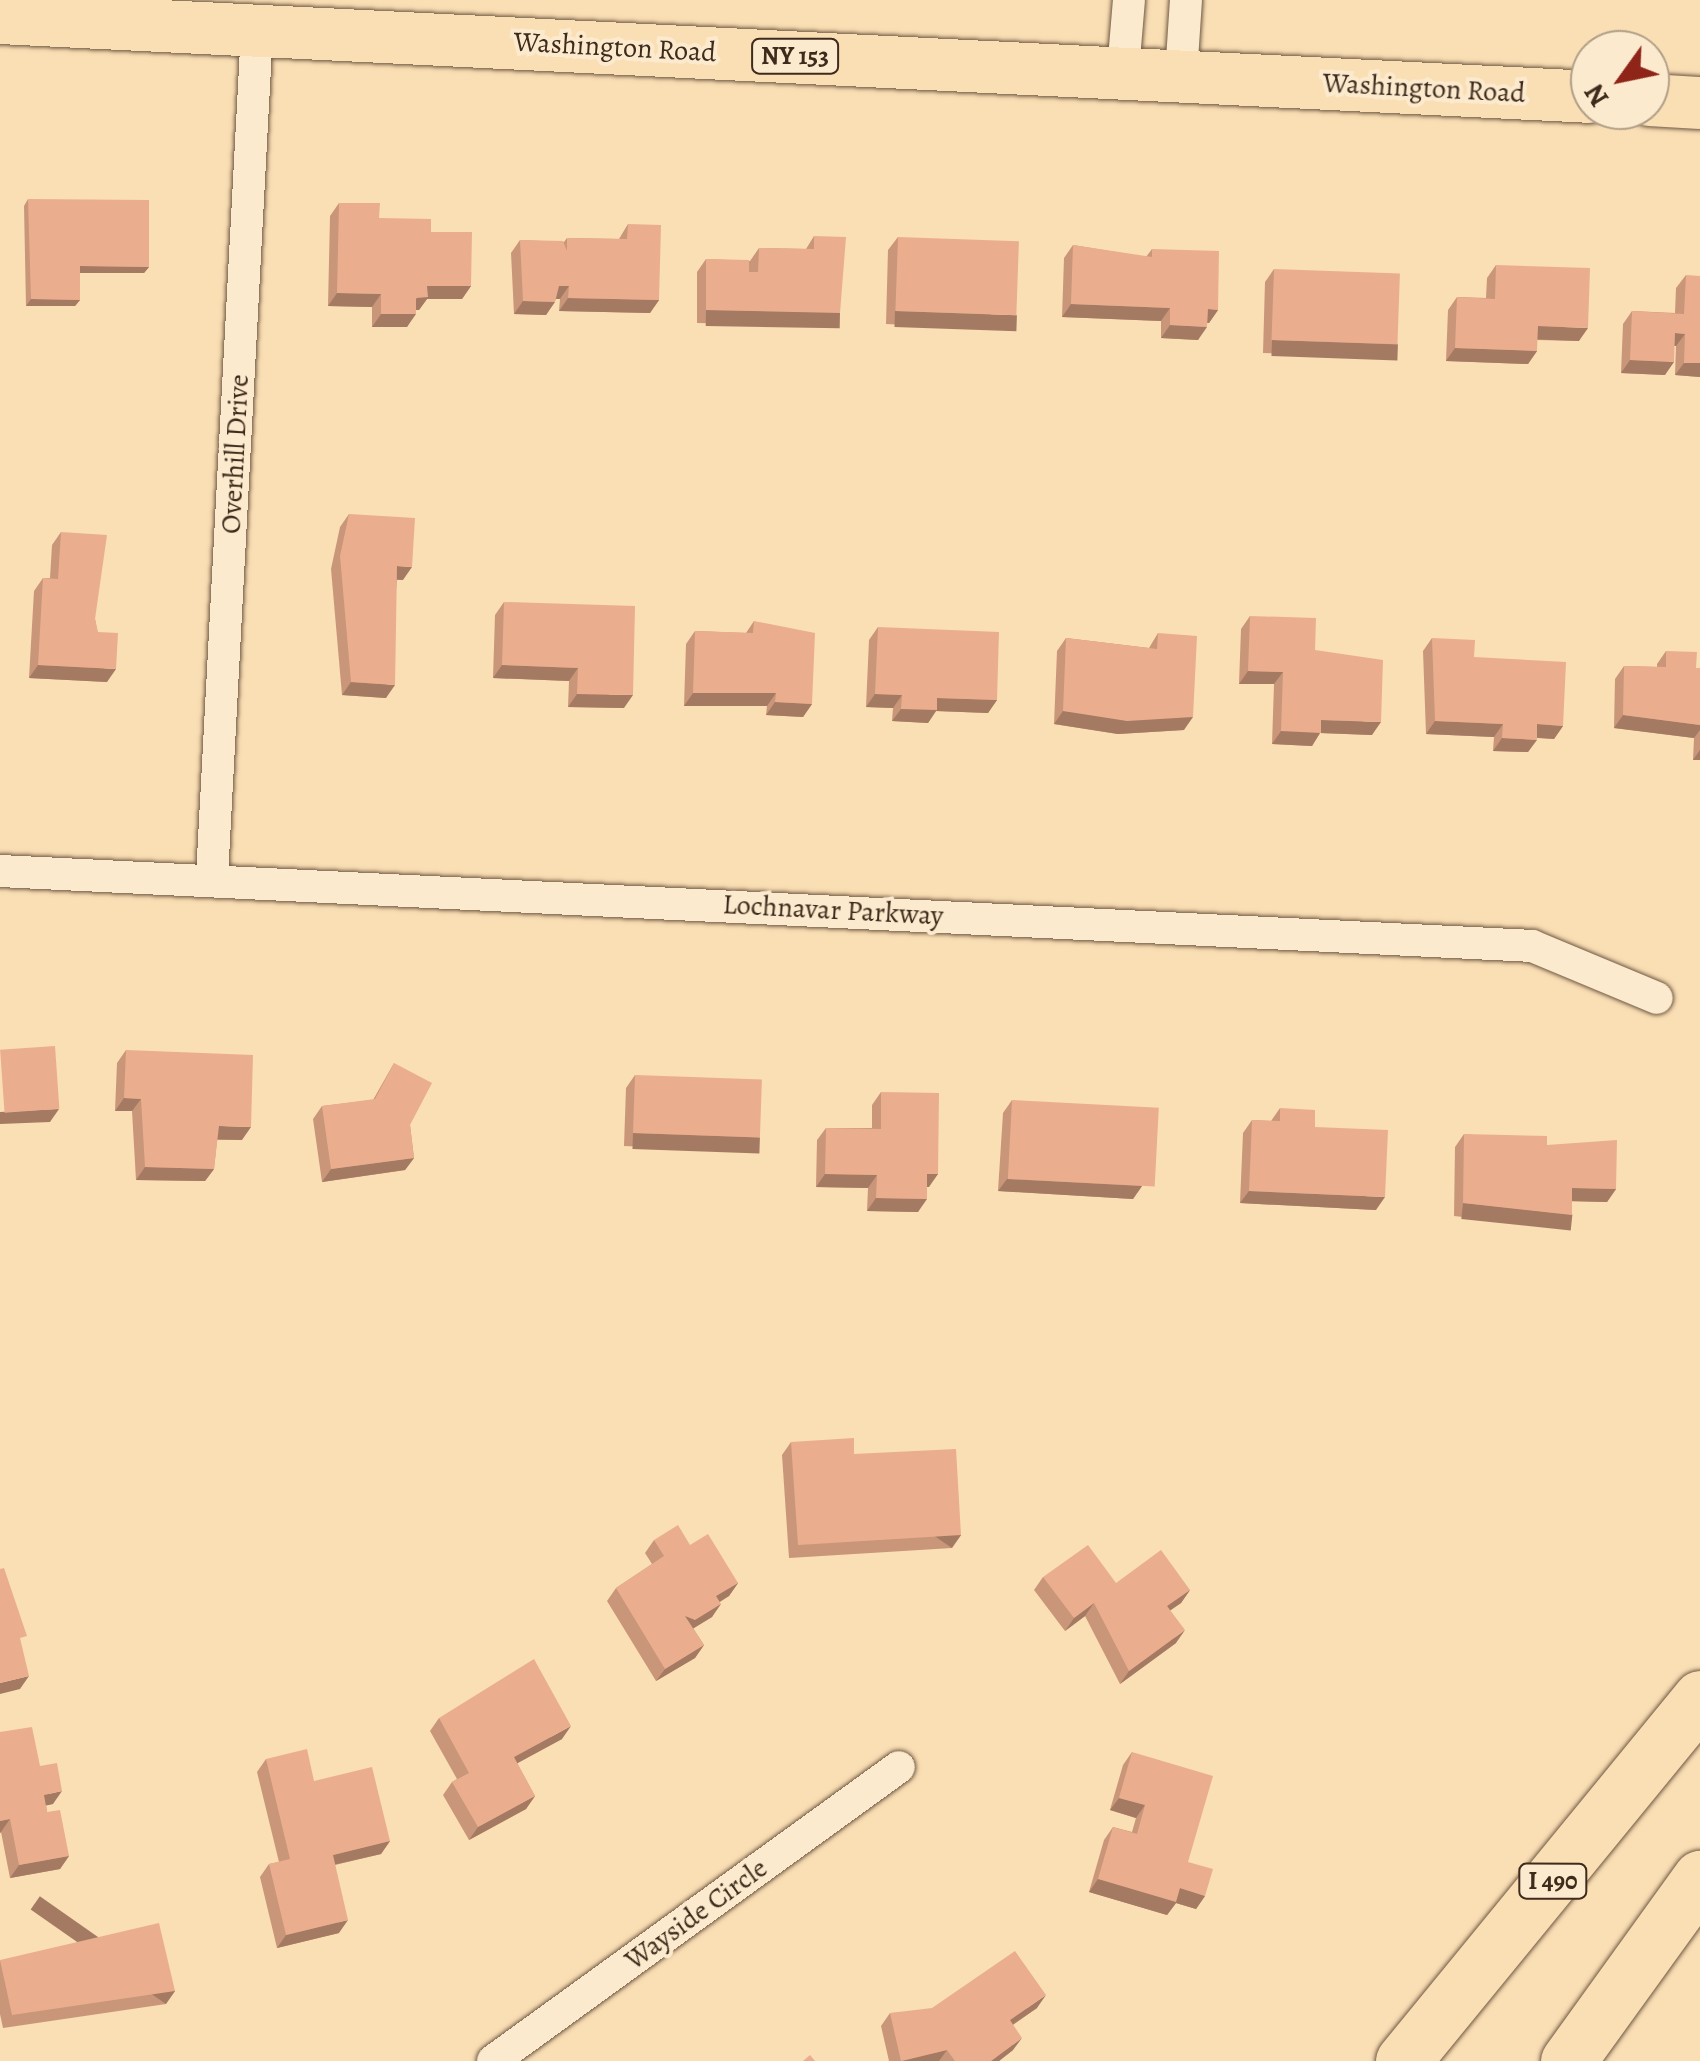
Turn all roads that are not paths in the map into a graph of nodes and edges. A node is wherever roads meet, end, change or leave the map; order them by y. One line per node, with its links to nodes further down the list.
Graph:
1 (1129, 0): 5 (street)
2 (1186, 0): 6 (street)
3 (0, 18): 4 (main road, Washington Road / NY 153)
4 (258, 30): 5 (main road, Washington Road / NY 153); 11 (street, Overhill Drive)
5 (1123, 71): 6 (main road, Washington Road / NY 153)
6 (1181, 75): 7 (main road, Washington Road / NY 153)
7 (1570, 96)
8 (1670, 101): 9 (main road)
9 (1700, 103)
10 (0, 871): 11 (street, Lochnavar Parkway)
11 (212, 877): 12 (street, Lochnavar Parkway)
12 (1656, 998)
13 (1700, 1698): 17 (highway, I 490)
14 (899, 1767): 16 (street, Wayside Circle)
15 (1700, 1878): 18 (highway)
16 (493, 2061)
17 (1403, 2061)
18 (1568, 2061)

